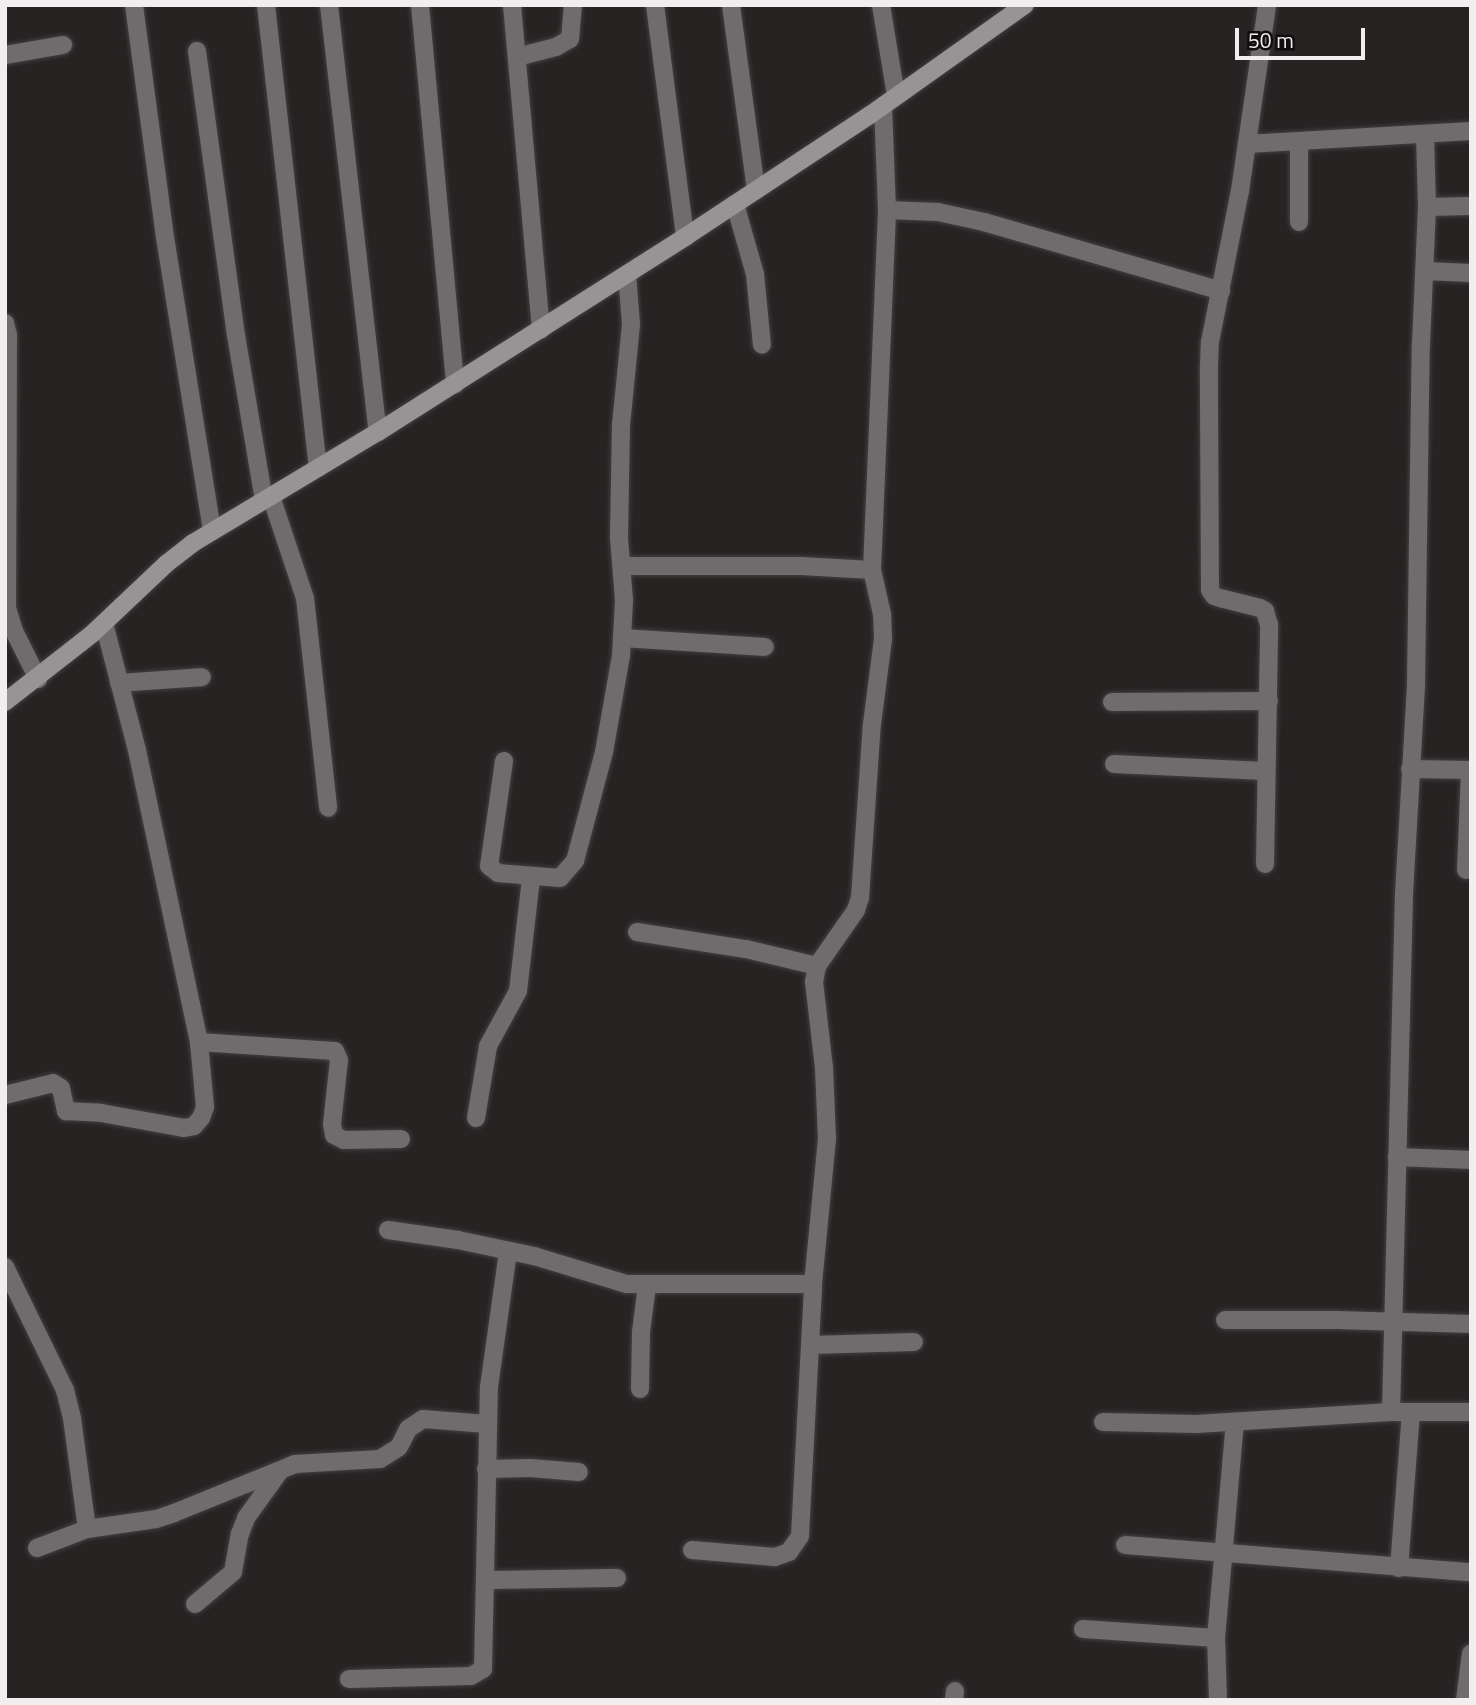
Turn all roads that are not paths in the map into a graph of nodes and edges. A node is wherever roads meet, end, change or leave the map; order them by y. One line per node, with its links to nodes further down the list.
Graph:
1 (134, 5): 39 (street)
2 (266, 5): 37 (street)
3 (329, 5): 36 (street)
4 (420, 5): 35 (street)
5 (512, 5): 15 (street)
6 (573, 5): 15 (street)
7 (655, 5): 27 (street)
8 (731, 5): 21 (street)
9 (881, 5): 16 (street)
10 (1025, 5): 16 (street)
11 (1266, 5): 20 (street)
12 (63, 46): 14 (street)
13 (197, 51): 38 (street)
14 (5, 55)
15 (517, 57): 33 (street)
16 (889, 101): 21 (street); 25 (street)
17 (1471, 131): 18 (street)
18 (1425, 134): 19 (street); 24 (street)
19 (1299, 141): 20 (street); 26 (street)
20 (1247, 144): 31 (street)
21 (756, 190): 22 (street)
22 (735, 204): 27 (street); 34 (street)
23 (1471, 206): 24 (street)
24 (1427, 207): 28 (street)
25 (887, 210): 31 (street); 41 (street)
26 (1299, 222)
27 (685, 237): 30 (street)
28 (1423, 271): 29 (street); 53 (street)
29 (1471, 273)
30 (627, 274): 33 (street); 40 (street)
31 (1221, 291): 48 (street)
32 (5, 323): 46 (street)
33 (541, 330): 35 (street)
34 (762, 345)
35 (455, 384): 36 (street)
36 (378, 432): 37 (street)
37 (318, 468): 38 (street)
38 (267, 498): 39 (street); 56 (street)
39 (212, 531): 42 (street)
40 (621, 566): 41 (street); 43 (street)
41 (872, 570): 61 (street)
42 (104, 623): 46 (street); 47 (street)
43 (623, 638): 44 (street); 59 (street)
44 (765, 647)
45 (202, 677): 47 (street)
46 (38, 679): 49 (street)
47 (119, 683): 62 (street)
48 (1269, 701): 50 (street); 55 (street)
49 (5, 702)
50 (1112, 702)
51 (504, 761): 59 (street)
52 (1115, 764): 55 (street)
53 (1410, 769): 54 (street); 66 (street)
54 (1470, 770): 58 (street)
55 (1265, 771): 57 (street)
56 (328, 808)
57 (1265, 863)
58 (1466, 870)
59 (531, 878): 64 (street)
60 (637, 932): 61 (street)
61 (817, 966): 71 (street)
62 (199, 1042): 63 (street); 65 (street)
63 (5, 1095)
64 (476, 1118)
65 (401, 1139)
66 (1397, 1157): 67 (street); 74 (street)
67 (1471, 1160)
68 (388, 1230): 69 (street)
69 (508, 1251): 72 (street); 84 (street)
70 (5, 1266): 88 (street)
71 (813, 1284): 72 (street); 77 (street)
72 (647, 1285): 78 (street)
73 (1224, 1320): 74 (street)
74 (1395, 1322): 75 (street); 79 (street)
75 (1471, 1324)
76 (914, 1342): 77 (street)
77 (811, 1345): 91 (street)
78 (640, 1389)
79 (1391, 1412): 80 (street); 83 (street)
80 (1411, 1412): 81 (street); 93 (street)
81 (1471, 1412)
82 (1102, 1422): 83 (street)
83 (1235, 1422): 92 (street)
84 (487, 1424): 85 (street); 86 (street)
85 (281, 1469): 88 (street); 97 (street)
86 (486, 1469): 87 (street); 96 (street)
87 (579, 1472)
88 (87, 1529): 90 (street)
89 (1125, 1545): 92 (street)
90 (37, 1548)
91 (692, 1550)
92 (1225, 1553): 93 (street); 99 (street)
93 (1399, 1568): 94 (street)
94 (1471, 1572)
95 (617, 1578): 96 (street)
96 (486, 1580): 101 (street)
97 (195, 1604)
98 (1083, 1629): 99 (street)
99 (1216, 1638): 102 (street)
100 (1471, 1653): 103 (street)
101 (349, 1679)
102 (1218, 1700)
103 (1465, 1700)

